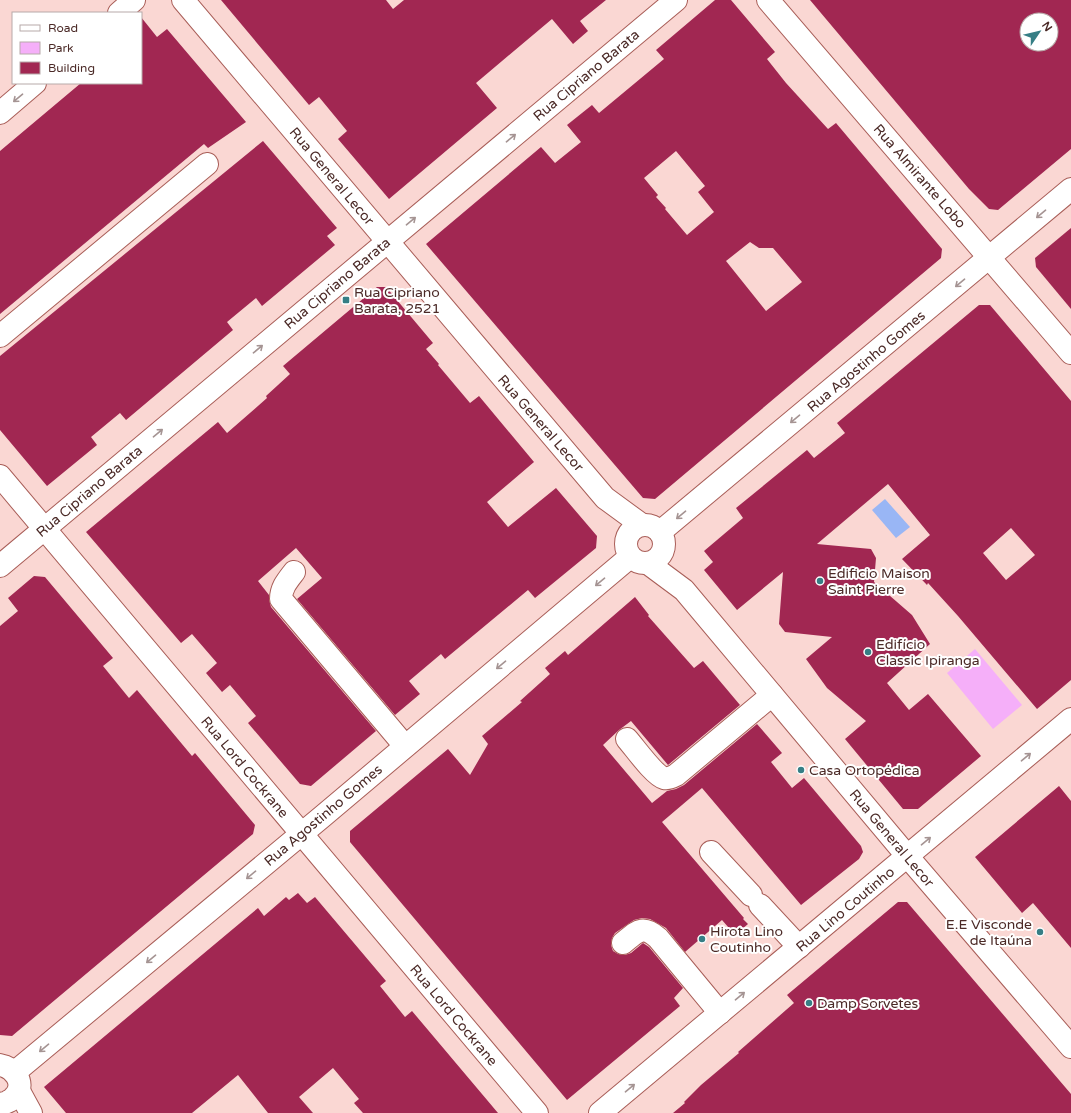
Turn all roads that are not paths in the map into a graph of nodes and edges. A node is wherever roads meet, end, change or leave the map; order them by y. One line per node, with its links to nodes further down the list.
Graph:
1 (134, 0): 5 (street)
2 (183, 0): 10 (street, Rua General Lecor)
3 (676, 0): 10 (street, Rua Cipriano Barata, one-way to 3)
4 (768, 0): 11 (street, Rua Almirante Lobo)
5 (120, 12)
6 (34, 84): 7 (street, one-way to 7)
7 (0, 113)
8 (207, 164): 12 (street)
9 (1071, 189): 11 (street, Rua Agostinho Gomes, one-way to 11)
10 (387, 241): 15 (street, Rua General Lecor); 16 (street, Rua Cipriano Barata, one-way to 10)
11 (989, 257): 13 (street, Rua Almirante Lobo); 17 (street, Rua Agostinho Gomes, one-way to 17)
12 (0, 336)
13 (1071, 353)
14 (0, 476): 16 (street, Rua Lord Cockrane)
15 (605, 498): 17 (street, Rua General Lecor); 18 (street, Rua General Lecor)
16 (45, 529): 19 (street, Rua Cipriano Barata); 26 (street, Rua Lord Cockrane)
17 (656, 534): 18 (street); 18 (street); 21 (street, Rua General Lecor)
18 (635, 554): 21 (street, Rua General Lecor); 25 (street, Rua Agostinho Gomes, one-way to 25)
19 (0, 566)
20 (294, 572): 25 (street)
21 (684, 590): 22 (street, Rua General Lecor)
22 (772, 695): 24 (street); 28 (street, Rua General Lecor)
23 (1071, 719): 28 (street, Rua Lino Coutinho, one-way to 23)
24 (627, 739)
25 (405, 746): 26 (street, Rua Agostinho Gomes)
26 (301, 834): 33 (street, Rua Agostinho Gomes, one-way to 33); 37 (street, Rua Lord Cockrane)
27 (711, 852): 30 (street)
28 (908, 857): 30 (street, Rua Lino Coutinho); 32 (street, Rua General Lecor)
29 (623, 943): 31 (street)
30 (799, 947): 31 (street, Rua Lino Coutinho, one-way to 30)
31 (720, 1012): 38 (street, Rua Lino Coutinho, one-way to 31)
32 (1071, 1047)
33 (11, 1076): 34 (street, Rua Agostinho Gomes); 36 (street)
34 (0, 1105): 35 (street)
35 (10, 1113)
36 (31, 1113)
37 (537, 1113)
38 (600, 1113)

